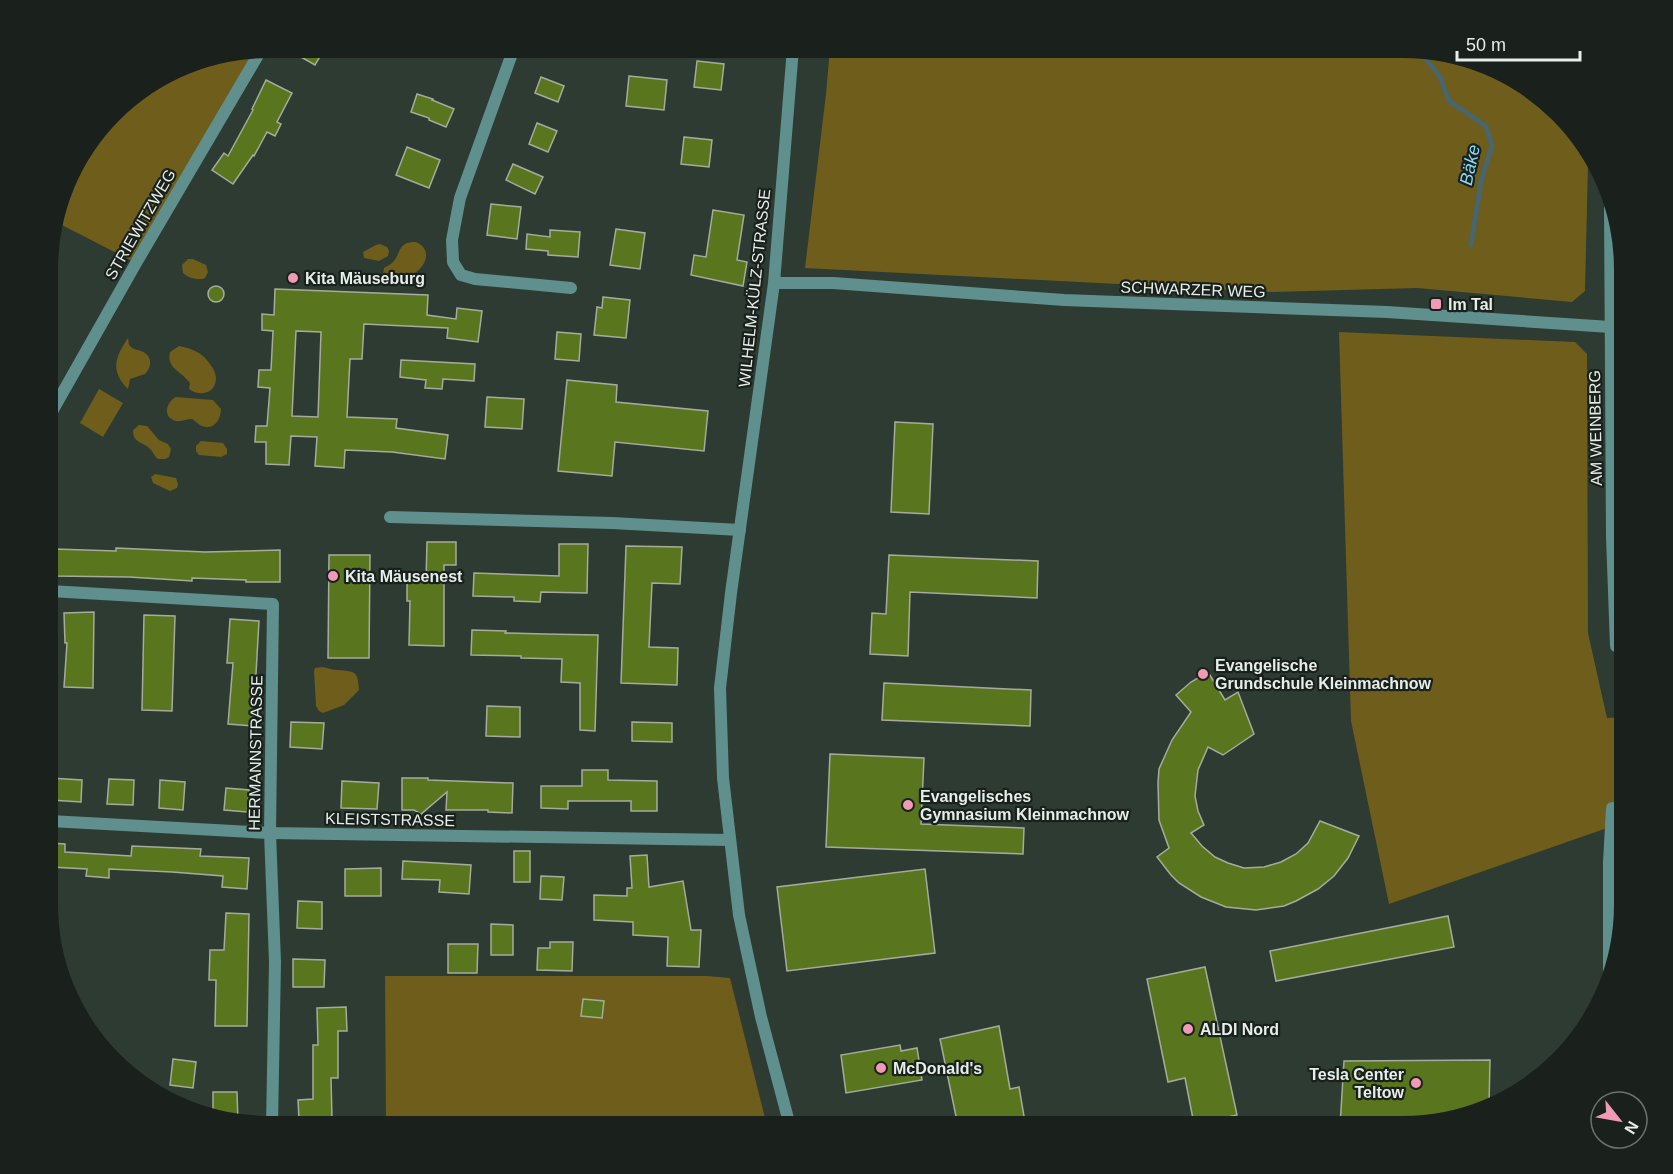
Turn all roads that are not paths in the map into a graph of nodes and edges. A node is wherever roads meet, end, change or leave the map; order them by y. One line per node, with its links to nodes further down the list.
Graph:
1 (510, 58): 6 (street)
2 (793, 58): 5 (street, WILHELM-KÜLZ-STRASSE)
3 (256, 59): 8 (street, STRIEWITZWEG)
4 (1610, 229): 7 (street, AM WEINBERG)
5 (774, 283): 7 (street, SCHWARZER WEG); 10 (street, WILHELM-KÜLZ-STRASSE)
6 (571, 288)
7 (1610, 327): 11 (street, AM WEINBERG)
8 (58, 401)
9 (390, 517): 10 (street)
10 (740, 530): 16 (street, WILHELM-KÜLZ-STRASSE)
11 (1614, 560)
12 (58, 591): 15 (street, HERMANNSTRASSE)
13 (1612, 808): 17 (street)
14 (59, 821): 15 (street, KLEISTSTRASSE)
15 (270, 833): 16 (street, KLEISTSTRASSE); 18 (street, HERMANNSTRASSE)
16 (730, 840): 19 (street, WILHELM-KÜLZ-STRASSE)
17 (1610, 946)
18 (272, 1115)
19 (787, 1115)

